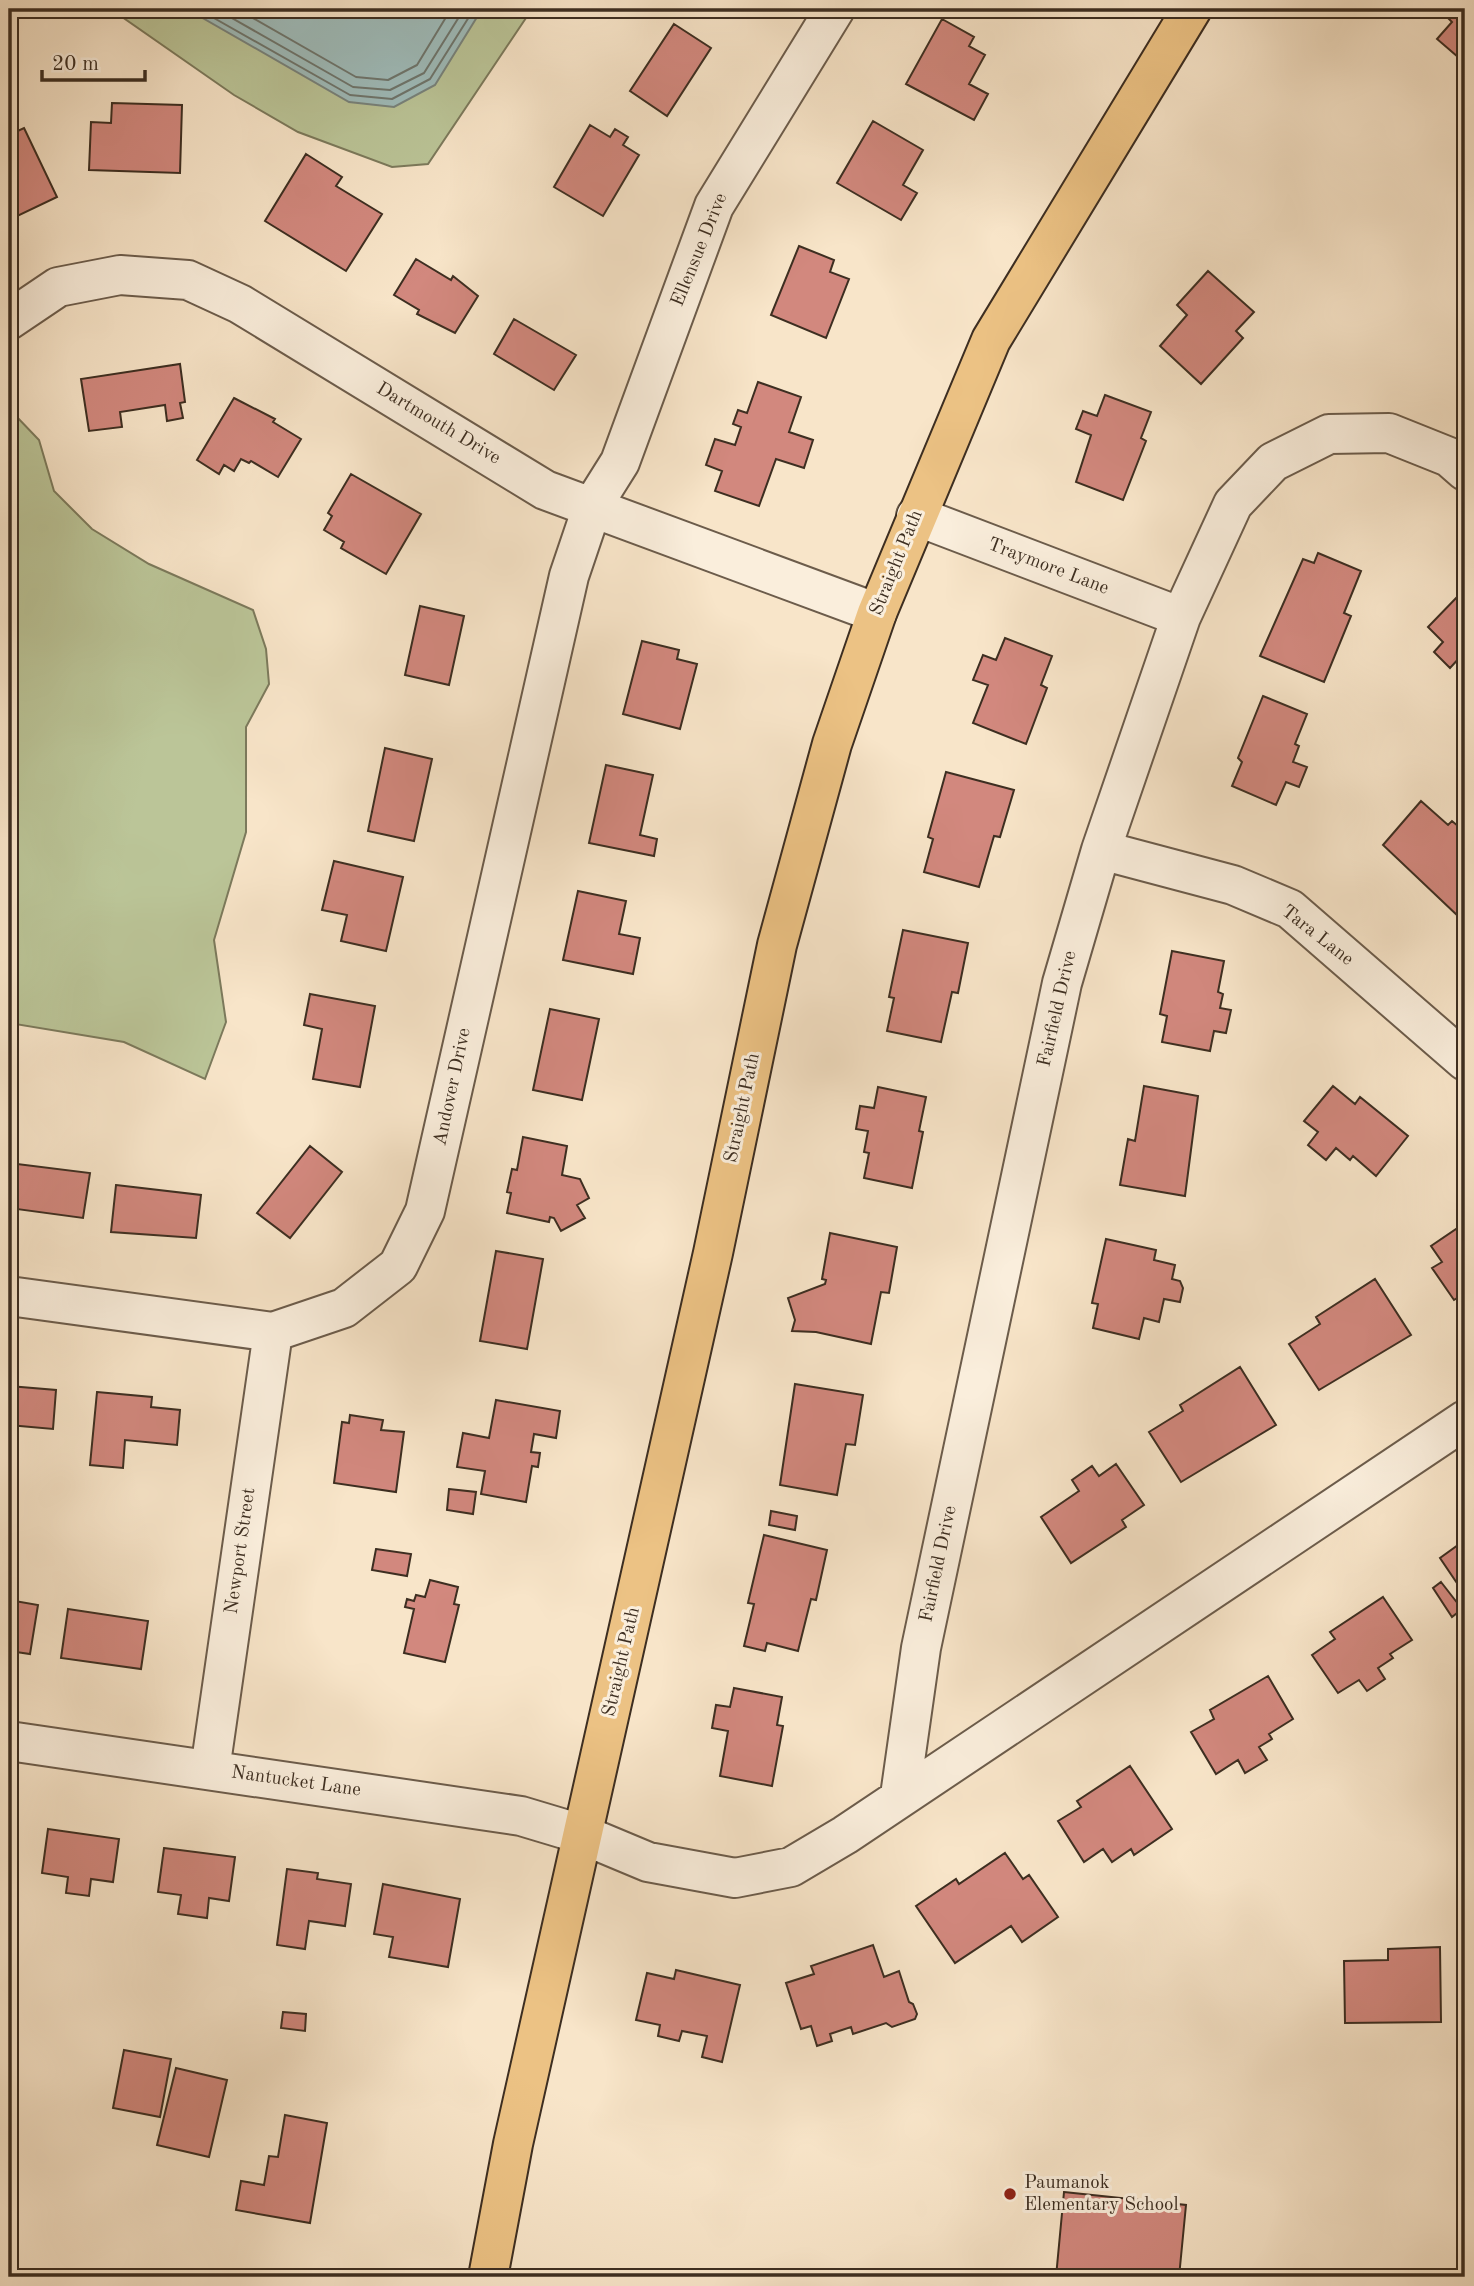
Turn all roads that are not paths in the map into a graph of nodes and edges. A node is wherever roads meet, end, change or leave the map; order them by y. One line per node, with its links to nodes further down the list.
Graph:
1 (835, 9): 5 (street, Ellensue Drive)
2 (1192, 9): 6 (main road, Straight Path)
3 (9, 320): 5 (street, Dartmouth Drive)
4 (1465, 471): 8 (street, Fairfield Drive)
5 (593, 505): 7 (street, Dartmouth Drive); 12 (street, Andover Drive)
6 (916, 516): 7 (main road, Straight Path); 8 (street, Traymore Lane)
7 (877, 612): 17 (main road, Straight Path)
8 (1181, 617): 9 (street, Fairfield Drive)
9 (1101, 850): 10 (street, Tara Lane); 16 (street, Fairfield Drive)
10 (1465, 1061)
11 (9, 1296): 12 (street, Andover Drive)
12 (273, 1332): 15 (street, Newport Street)
13 (1465, 1420): 16 (street)
14 (9, 1741): 15 (street, Nantucket Lane)
15 (210, 1769): 17 (street, Nantucket Lane)
16 (900, 1796): 17 (street)
17 (581, 1834): 18 (main road, Straight Path)
18 (488, 2277)

